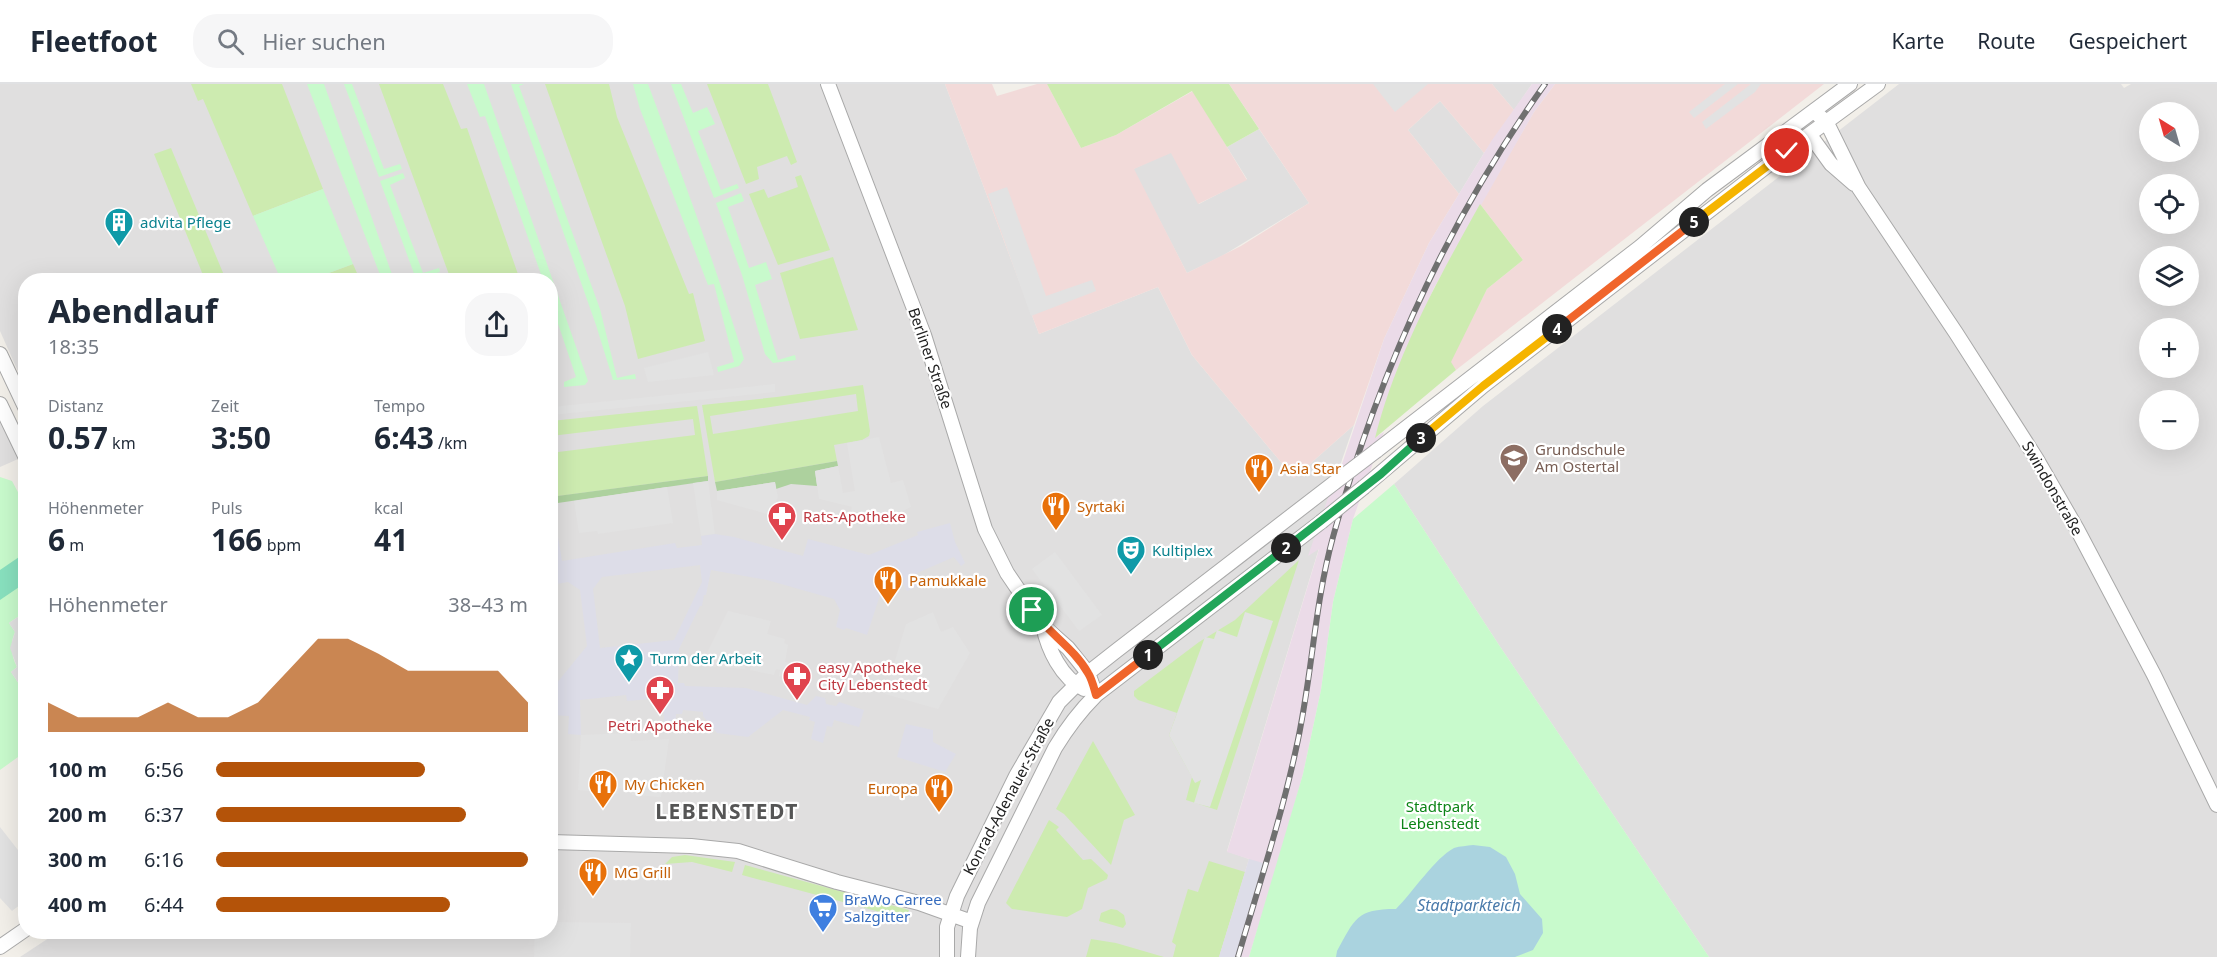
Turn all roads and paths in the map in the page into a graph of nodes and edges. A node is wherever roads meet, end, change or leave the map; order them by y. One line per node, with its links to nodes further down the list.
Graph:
1 (828, 84): 12 (street, Berliner Straße)
2 (1850, 84): 4 (street, Konrad-Adenauer-Straße)
3 (1878, 84): 5 (street, Konrad-Adenauer-Straße)
4 (1814, 111): 5 (street); 6 (street); 13 (street, Konrad-Adenauer-Straße, bridge)
5 (1827, 123): 6 (street, Konrad-Adenauer-Straße); 7 (street, Swindonstraße)
6 (1810, 135): 7 (street, Swindonstraße); 15 (street, Konrad-Adenauer-Straße, bridge)
7 (1859, 188): 16 (street, Swindonstraße)
8 (0, 354): 9 (street)
9 (18, 392)
10 (0, 404): 11 (street)
11 (18, 441)
12 (1043, 626): 13 (street, Berliner Straße); 14 (street, Berliner Straße)
13 (1088, 673): 14 (street, Konrad-Adenauer-Straße); 15 (street)
14 (1076, 685): 15 (street); 18 (street, Konrad-Adenauer-Straße)
15 (1096, 695): 19 (street, Konrad-Adenauer-Straße)
16 (2217, 805)
17 (558, 842): 18 (street)
18 (950, 914): 19 (street); 22 (street, Konrad-Adenauer-Straße)
19 (972, 922): 23 (street, Konrad-Adenauer-Straße)
20 (18, 935): 21 (street)
21 (0, 947)
22 (946, 957)
23 (968, 957)

